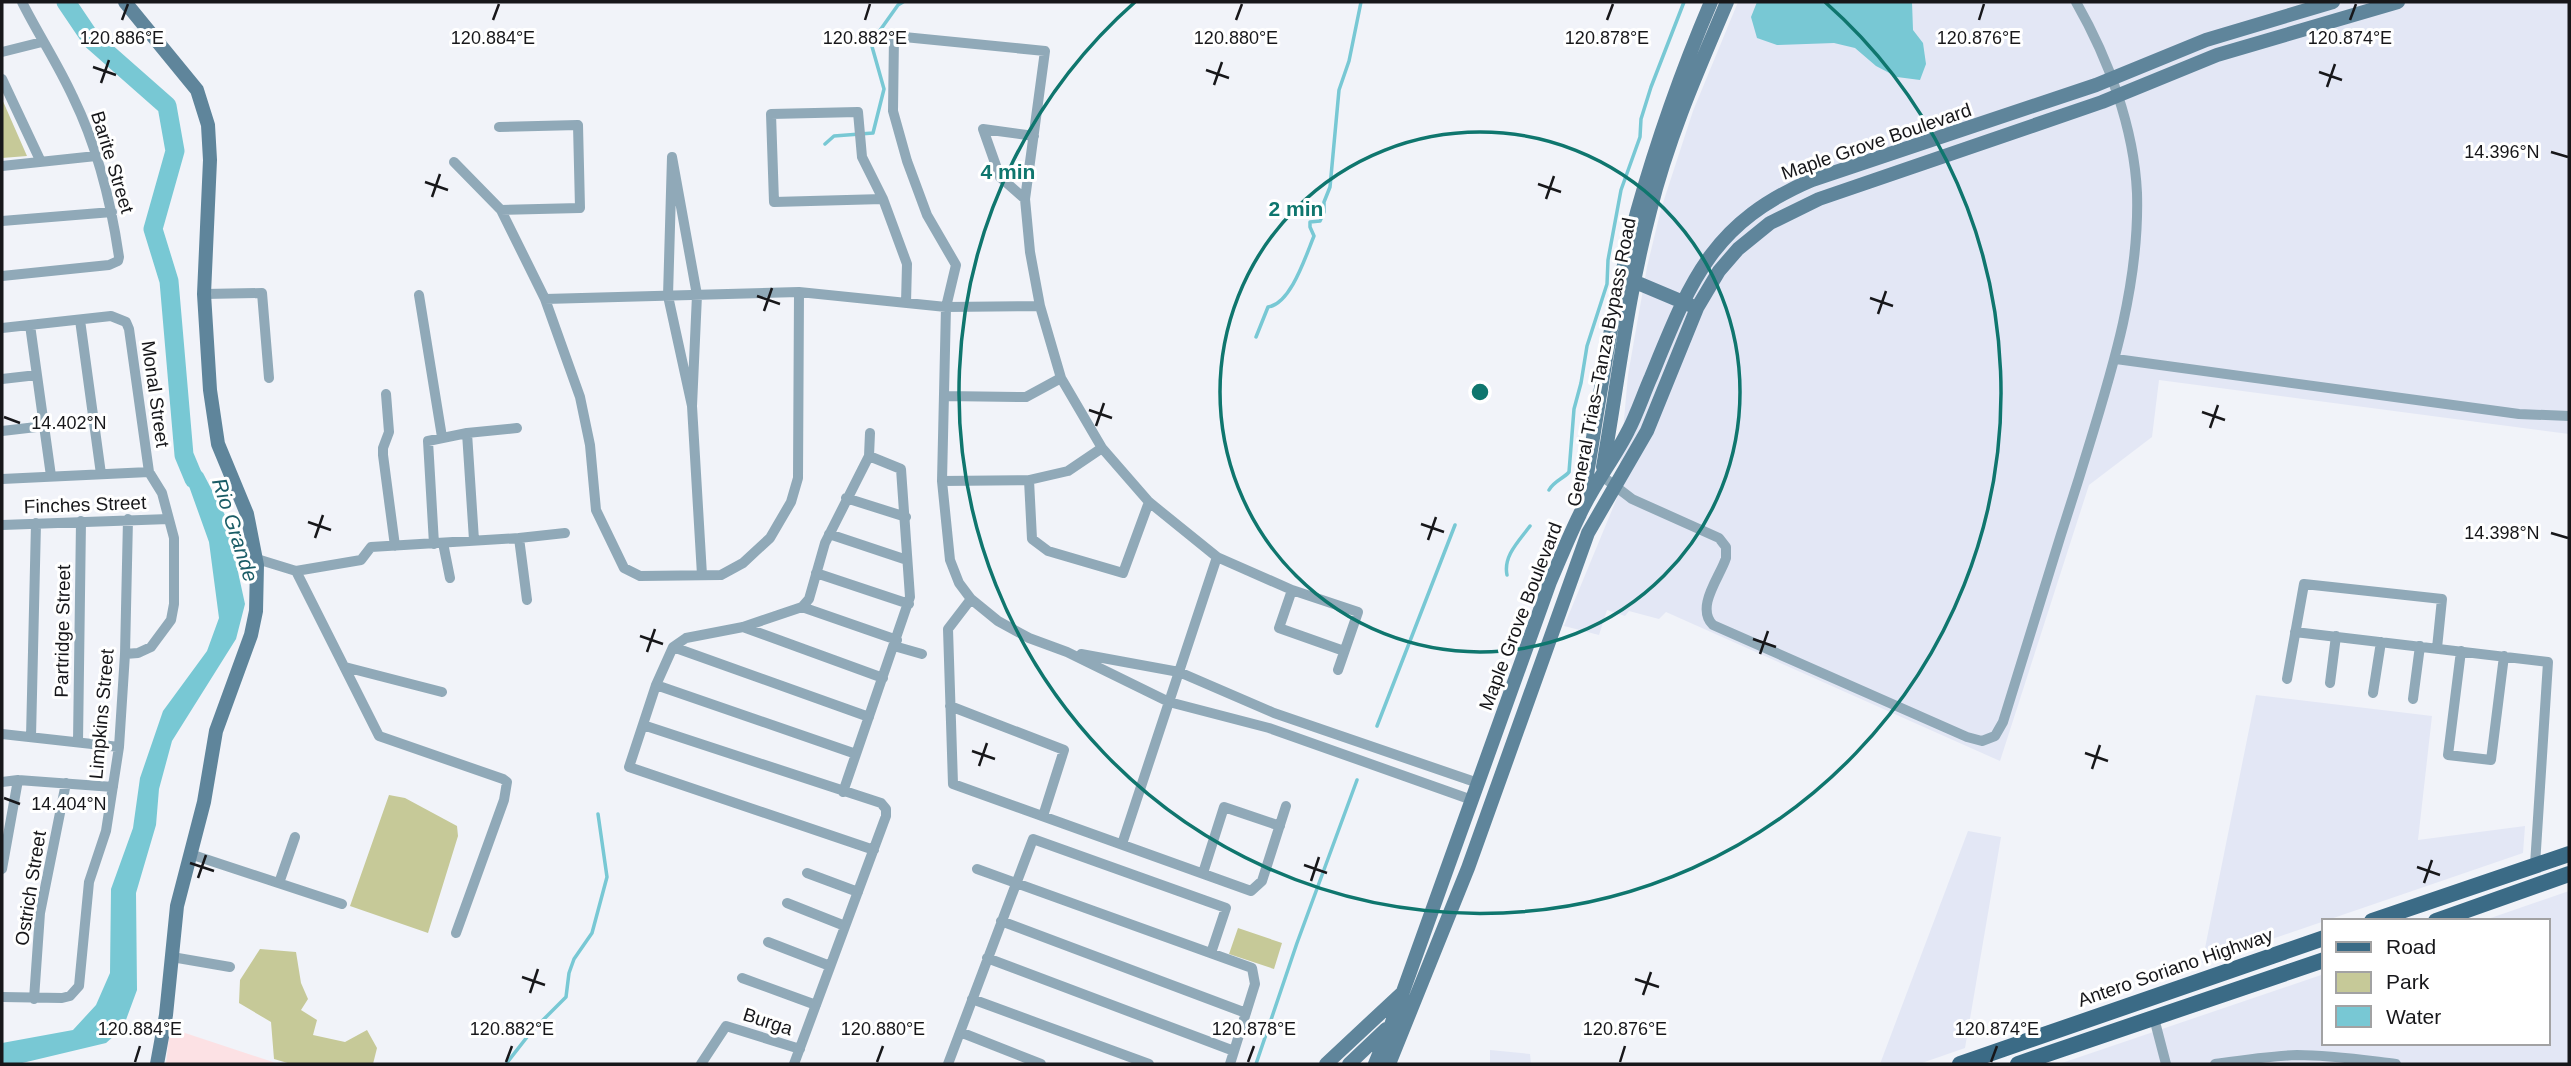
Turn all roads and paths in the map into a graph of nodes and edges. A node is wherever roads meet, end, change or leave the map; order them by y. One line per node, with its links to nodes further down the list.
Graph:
1 (22, 2): 8 (street, Barite Street)
2 (125, 2): 27 (main road)
3 (1711, 2): 67 (main road, General Trias–Tanza Bypass Road)
4 (1727, 2): 25 (main road, General Trias–Tanza Bypass Road)
5 (2076, 2): 11 (street)
6 (2333, 2): 11 (main road, Maple Grove Boulevard)
7 (2398, 2): 12 (main road, Maple Grove Boulevard)
8 (42, 42): 9 (street); 15 (street, Barite Street)
9 (2, 51)
10 (2, 79): 16 (street)
11 (2111, 79): 12 (street); 32 (main road, Maple Grove Boulevard)
12 (2118, 96): 36 (main road, Maple Grove Boulevard); 40 (street)
13 (499, 127): 21 (street)
14 (1034, 136): 20 (street); 20 (street); 35 (street)
15 (96, 156): 16 (street); 22 (street, Barite Street)
16 (41, 162): 18 (street)
17 (454, 162): 21 (street)
18 (2, 166)
19 (883, 199): 19 (street); 33 (street)
20 (1025, 199): 34 (street)
21 (501, 210): 31 (street)
22 (112, 212): 23 (street); 24 (street, Barite Street)
23 (2, 220)
24 (2, 276)
25 (1633, 281): 32 (main road); 59 (main road, General Trias–Tanza Bypass Road)
26 (799, 292): 29 (street); 33 (street); 86 (street)
27 (204, 294): 42 (street); 82 (main road)
28 (419, 295): 54 (street)
29 (697, 295): 30 (street); 30 (street); 47 (street)
30 (668, 296): 31 (street); 47 (street)
31 (545, 299): 86 (street)
32 (1682, 302): 36 (main road); 59 (main road, Maple Grove Boulevard)
33 (906, 303): 35 (street)
34 (1040, 306): 35 (street); 44 (street)
35 (946, 307): 46 (street)
36 (1697, 308): 64 (main road, Maple Grove Boulevard)
37 (80, 320): 38 (street); 57 (street, Monal Street); 58 (street)
38 (30, 325): 39 (street); 41 (street)
39 (2, 328)
40 (2116, 359): 48 (street); 64 (street)
41 (37, 375): 43 (street); 49 (street)
42 (269, 378)
43 (2, 379)
44 (1061, 379): 46 (street); 55 (street)
45 (386, 394): 80 (street)
46 (944, 396): 63 (street)
47 (692, 405): 86 (street)
48 (2569, 416)
49 (45, 426): 51 (street); 60 (street)
50 (517, 428): 52 (street)
51 (2, 431)
52 (467, 433): 54 (street); 78 (street)
53 (870, 433): 56 (street)
54 (442, 437): 79 (street)
55 (1102, 449): 62 (street); 66 (street)
56 (869, 456): 65 (street); 68 (street)
57 (149, 472): 58 (street); 70 (street, Monal Street)
58 (101, 474): 60 (street)
59 (1602, 476): 64 (street); 67 (main road, Maple Grove Boulevard); 75 (main road, General Trias–Tanza Bypass Road)
60 (51, 477): 61 (street)
61 (2, 479)
62 (1029, 480): 63 (street); 66 (street)
63 (942, 481): 89 (street)
64 (1615, 486): 75 (main road, Maple Grove Boulevard)
65 (846, 498): 68 (street); 76 (street)
66 (1150, 502): 81 (street)
67 (1580, 513): 131 (main road, Maple Grove Boulevard)
68 (906, 517): 83 (street)
69 (128, 519): 70 (street, Finches Street); 71 (street, Finches Street); 104 (street, Limpkins Street)
70 (169, 519): 104 (street, Monal Street)
71 (81, 521): 72 (street, Finches Street); 125 (street, Partridge Street)
72 (36, 523): 73 (street, Finches Street); 124 (street)
73 (2, 525)
74 (565, 533): 77 (street)
75 (1588, 533): 168 (main road, Maple Grove Boulevard)
76 (829, 534): 83 (street); 85 (street)
77 (520, 538): 78 (street); 90 (street)
78 (474, 540): 79 (street)
79 (438, 543): 80 (street); 87 (street)
80 (395, 545): 84 (street)
81 (1217, 557): 88 (street); 109 (street)
82 (257, 559): 84 (street); 141 (main road)
83 (907, 560): 91 (street)
84 (296, 571): 107 (street)
85 (816, 573): 91 (street); 92 (street)
86 (702, 575)
87 (450, 578)
88 (1292, 590): 101 (street); 101 (street)
89 (971, 599): 103 (street); 118 (street)
90 (527, 600)
91 (909, 604): 97 (street)
92 (802, 607): 93 (street); 97 (street)
93 (743, 627): 99 (street); 110 (street)
94 (2295, 632): 95 (street); 100 (street); 111 (street)
95 (2336, 636): 96 (street); 112 (street)
96 (2381, 642): 98 (street); 115 (street)
97 (896, 643): 105 (street); 110 (street)
98 (2420, 646): 100 (street); 116 (street)
99 (673, 647): 113 (street); 120 (street)
100 (2437, 648): 102 (street)
101 (1345, 650): 108 (street)
102 (2461, 651): 106 (street); 106 (street)
103 (1067, 652): 109 (street); 117 (street)
104 (125, 654): 126 (street, Limpkins Street)
105 (922, 654)
106 (2504, 656): 143 (street)
107 (345, 667): 114 (street); 158 (street)
108 (1338, 670)
109 (1179, 672): 117 (street); 119 (street)
110 (883, 678): 120 (street)
111 (2287, 679)
112 (2330, 683)
113 (656, 685): 121 (street); 127 (street)
114 (442, 692)
115 (2373, 694)
116 (2413, 699)
117 (1169, 702): 122 (street); 139 (street)
118 (950, 706): 136 (street); 136 (street)
119 (1274, 713): 122 (street); 131 (street)
120 (869, 717): 127 (street)
121 (643, 725): 133 (street); 140 (street)
122 (1269, 728): 134 (street)
123 (2, 734): 124 (street)
124 (31, 737): 125 (street)
125 (78, 742): 126 (street)
126 (119, 747): 132 (street, Limpkins Street)
127 (856, 754): 133 (street)
128 (18, 780): 129 (street); 130 (street); 144 (street)
129 (2, 782)
130 (66, 783): 132 (street); 170 (street, Ostrich Street)
131 (1478, 783): 134 (main road, Maple Grove Boulevard)
132 (113, 787): 170 (street, Limpkins Street)
133 (843, 792): 140 (street)
134 (1472, 800): 168 (main road, Maple Grove Boulevard)
135 (1286, 806): 137 (street)
136 (1044, 816): 139 (street)
137 (1280, 826): 147 (street); 147 (street)
138 (295, 838): 150 (street)
139 (1122, 844): 147 (street)
140 (874, 850): 151 (street)
141 (191, 854): 150 (street); 162 (main road)
142 (2569, 854): 143 (main road)
143 (2535, 865): 154 (main road)
144 (2, 869)
145 (977, 869): 149 (street)
146 (807, 873): 151 (street)
147 (1203, 873)
148 (2569, 874): 155 (main road)
149 (1015, 882): 156 (street); 161 (street); 161 (street)
150 (279, 883): 153 (street)
151 (858, 892): 157 (street)
152 (787, 903): 157 (street)
153 (342, 904)
154 (2378, 919)
155 (2442, 919)
156 (1000, 921): 163 (street); 173 (street)
157 (845, 926): 165 (street)
158 (456, 933)
159 (2322, 938): 190 (main road, Antero Soriano Highway)
160 (768, 942): 165 (street)
161 (1211, 953): 173 (street)
162 (172, 957): 166 (street); 179 (main road)
163 (987, 958): 171 (street); 178 (street)
164 (2322, 961): 174 (main road)
165 (830, 966): 172 (street)
166 (230, 967)
167 (742, 978): 172 (street)
168 (1409, 996): 175 (main road); 186 (main road, Maple Grove Boulevard); 189 (main road)
169 (2, 997): 170 (street)
170 (34, 999)
171 (972, 999): 176 (street); 184 (street)
172 (816, 1005): 177 (street)
173 (1246, 1013): 178 (street)
174 (2154, 1018): 191 (main road); 192 (street)
175 (1391, 1025): 187 (main road); 188 (main road)
176 (960, 1032): 182 (street); 183 (street)
177 (800, 1049): 180 (street, Burga); 181 (street)
178 (1234, 1051): 185 (street)
179 (157, 1064)
180 (701, 1064)
181 (794, 1064)
182 (948, 1064)
183 (1041, 1064)
184 (1149, 1064)
185 (1230, 1064)
186 (1326, 1064)
187 (1349, 1064)
188 (1375, 1064)
189 (1389, 1064)
190 (1960, 1064)
191 (2018, 1064)
192 (2166, 1064)
193 (2215, 1064): 194 (street)
194 (2396, 1064)

